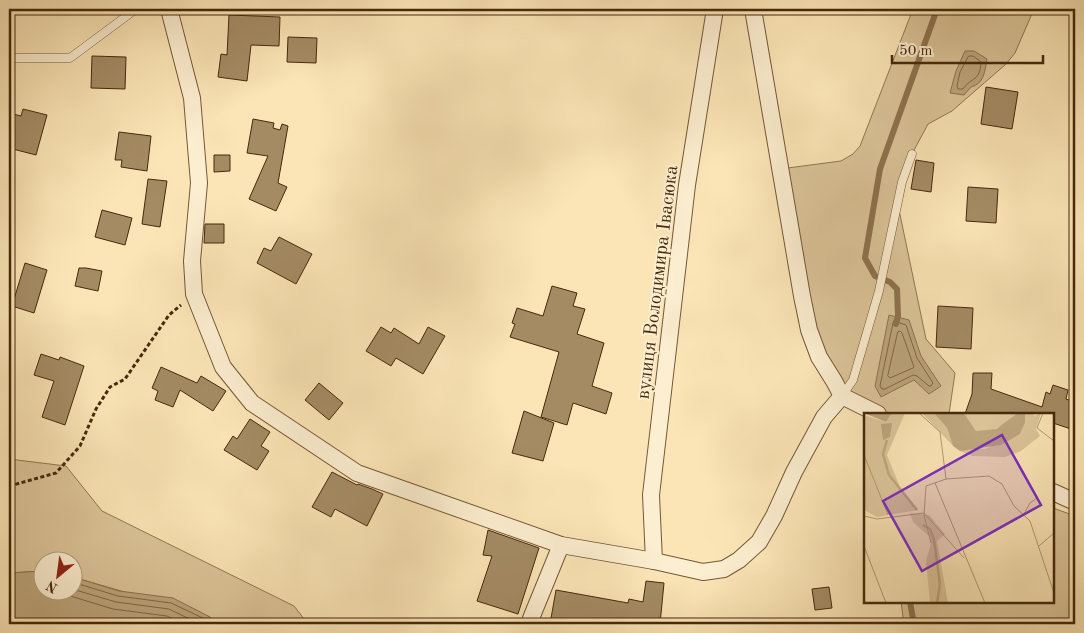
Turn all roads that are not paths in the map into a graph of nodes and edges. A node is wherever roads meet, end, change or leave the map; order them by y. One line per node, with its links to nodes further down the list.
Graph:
1 (136, 9): 5 (lane)
2 (169, 9): 11 (street)
3 (715, 9): 12 (street, вулиця Володимира Івасюка)
4 (753, 9): 7 (street)
5 (9, 58)
6 (912, 154): 7 (lane)
7 (842, 396): 8 (street); 12 (street)
8 (876, 413)
9 (1054, 492): 10 (street)
10 (1075, 502)
11 (561, 545): 12 (street); 13 (street)
12 (654, 561)
13 (530, 624)

